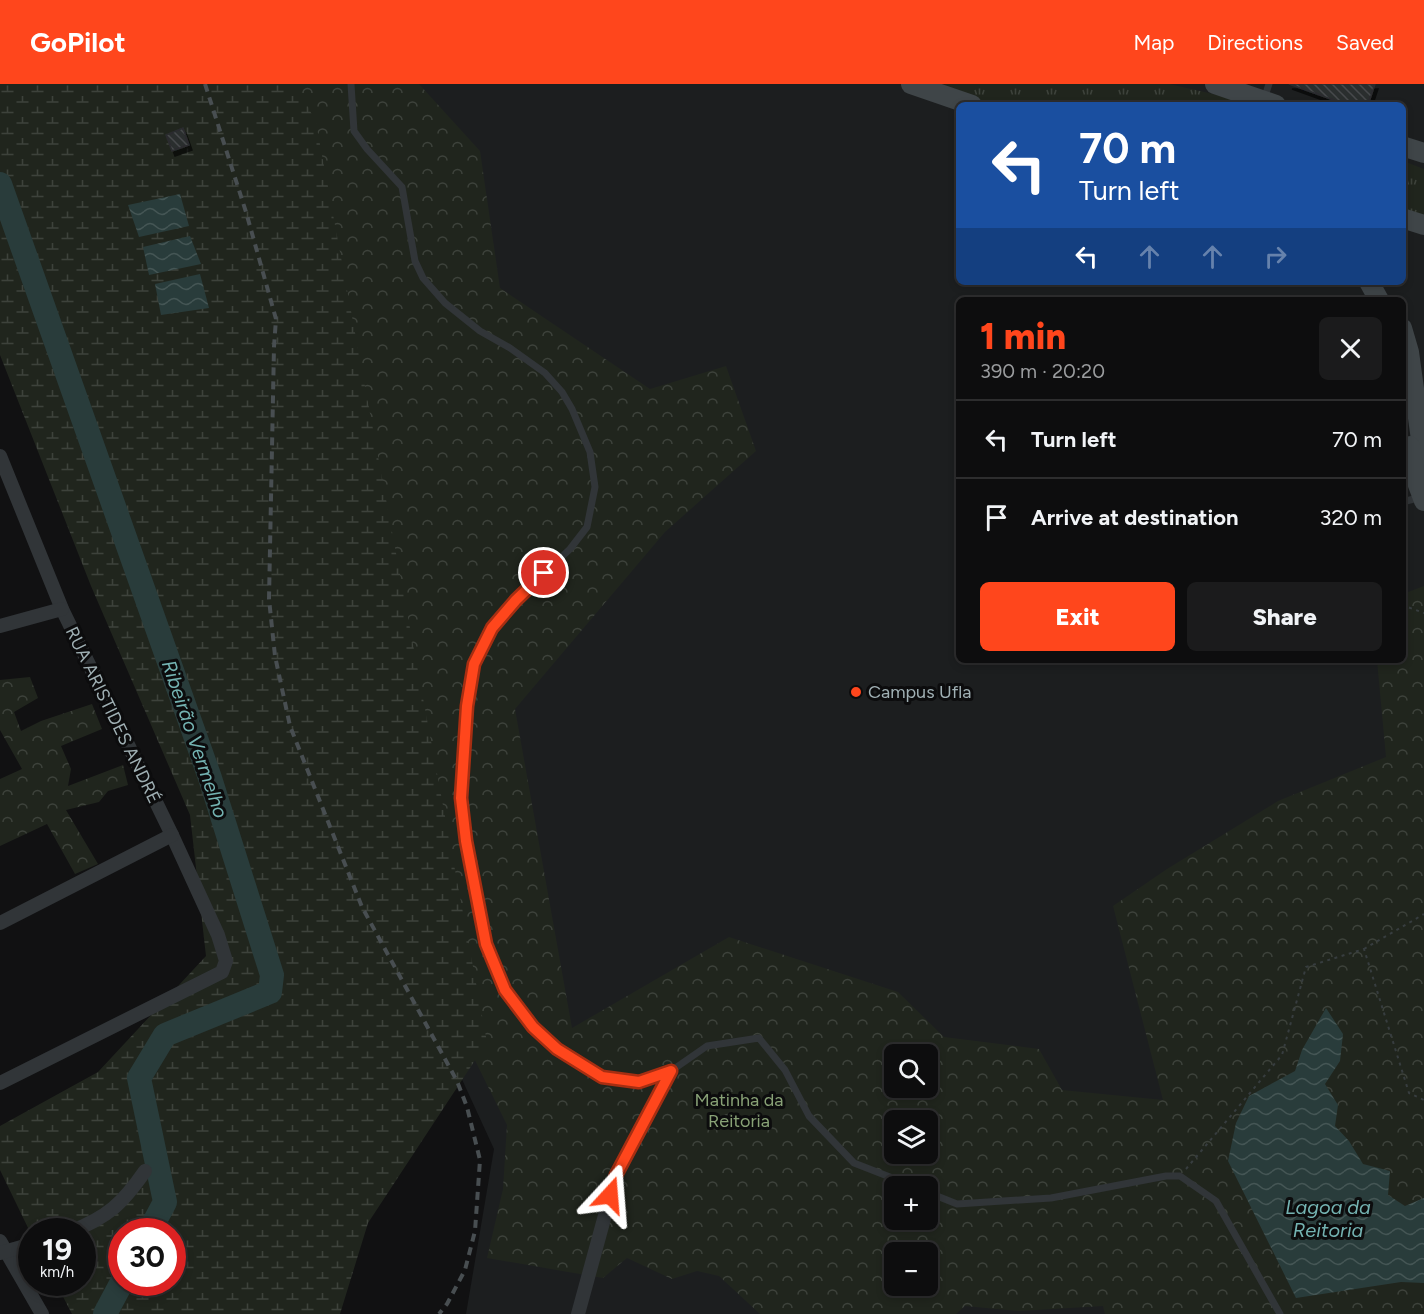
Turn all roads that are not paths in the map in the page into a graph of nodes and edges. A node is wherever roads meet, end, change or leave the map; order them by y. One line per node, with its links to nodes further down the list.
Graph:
1 (351, 84): 19 (lane)
2 (911, 84): 5 (street)
3 (1215, 84): 4 (street)
4 (1269, 97)
5 (963, 102)
6 (1406, 147): 7 (street)
7 (1424, 153)
8 (1406, 219): 9 (street)
9 (1424, 225)
10 (1406, 342): 13 (street)
11 (1406, 420): 14 (street)
12 (0, 456): 15 (street, RUA ARISTIDES ANDRÉ)
13 (1424, 462)
14 (1418, 499)
15 (62, 609): 16 (street); 17 (street, RUA ARISTIDES ANDRÉ)
16 (0, 626)
17 (172, 835): 18 (street); 20 (street, RUA ARISTIDES ANDRÉ)
18 (0, 922)
19 (671, 1071): 22 (lane); 28 (street)
20 (0, 1083)
21 (145, 1171): 24 (street)
22 (887, 1176)
23 (938, 1196): 29 (lane)
24 (96, 1221)
25 (18, 1246): 26 (street)
26 (2, 1249): 27 (street)
27 (42, 1314)
28 (578, 1314)
29 (1280, 1314)

